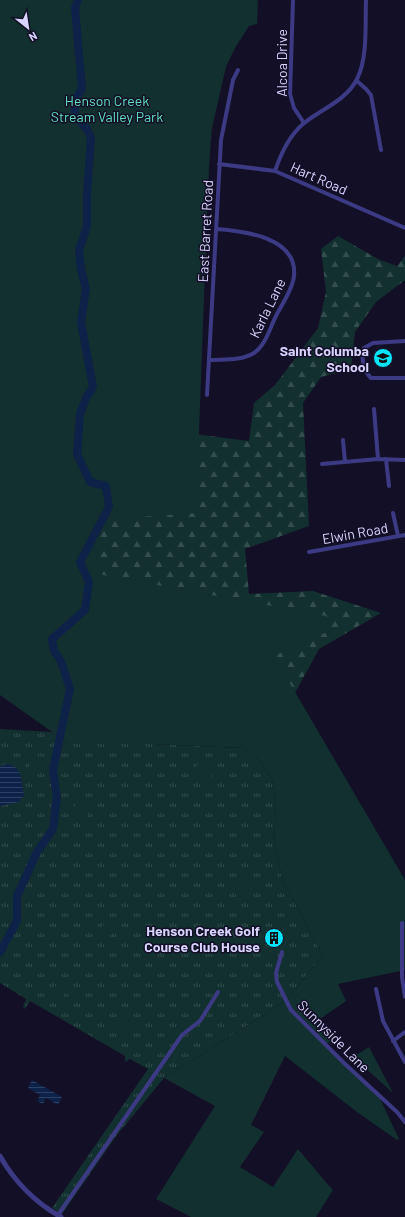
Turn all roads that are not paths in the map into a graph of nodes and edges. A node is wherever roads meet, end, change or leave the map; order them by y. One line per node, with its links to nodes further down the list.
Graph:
1 (293, 0): 5 (street, Alcoa Drive)
2 (366, 0): 4 (street)
3 (238, 70): 7 (street, East Barret Road)
4 (357, 81): 5 (street); 6 (street)
5 (304, 123): 8 (street)
6 (381, 150)
7 (219, 164): 8 (street, Hart Road); 10 (street, East Barret Road)
8 (275, 171): 9 (street, Hart Road)
9 (405, 228)
10 (217, 229): 12 (street, East Barret Road); 12 (street, Karla Lane)
11 (405, 341): 13 (street)
12 (209, 360): 14 (street, East Barret Road)
13 (405, 378)
14 (207, 395)
15 (374, 408): 17 (street)
16 (343, 440): 20 (street)
17 (378, 459): 18 (street); 20 (street)
18 (386, 459): 19 (street); 22 (street)
19 (405, 460)
20 (345, 462): 21 (street)
21 (322, 464)
22 (390, 486)
23 (393, 513): 25 (street)
24 (405, 535): 25 (street, Elwin Road)
25 (398, 536): 26 (street, Elwin Road)
26 (308, 552)
27 (402, 923): 31 (street)
28 (282, 952): 35 (street, Sunnyside Lane)
29 (376, 989): 33 (street)
30 (218, 992): 37 (street)
31 (405, 997)
32 (405, 1032): 33 (street)
33 (393, 1041): 34 (street)
34 (405, 1062)
35 (405, 1122)
36 (0, 1156): 37 (street)
37 (59, 1216)

